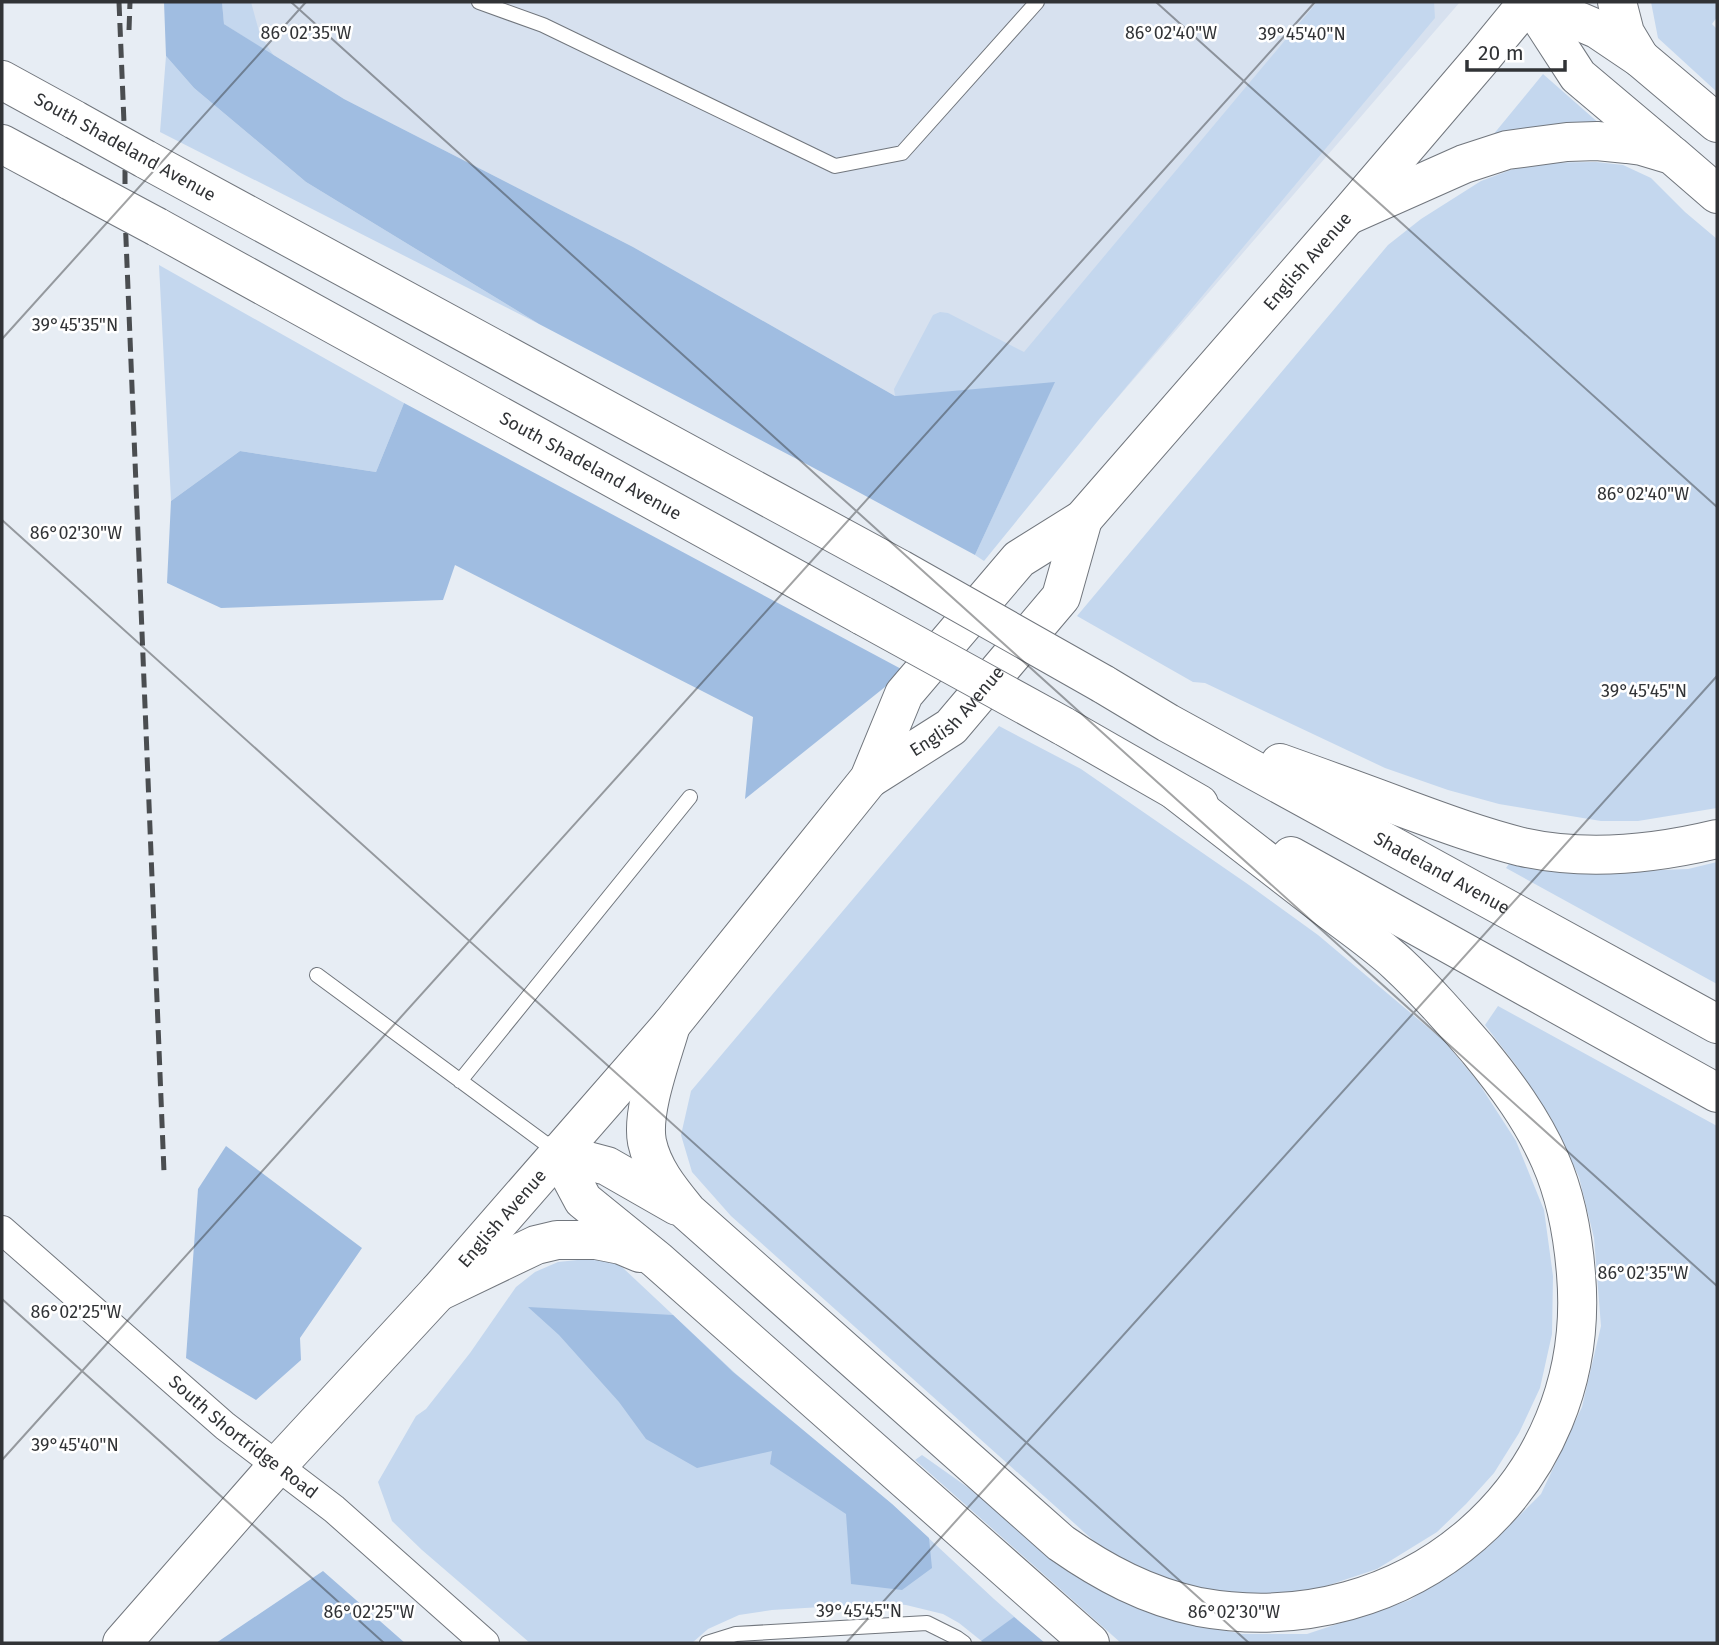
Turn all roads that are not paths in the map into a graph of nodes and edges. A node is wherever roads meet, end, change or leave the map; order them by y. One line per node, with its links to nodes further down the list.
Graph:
1 (479, 2): 2 (lane)
2 (1037, 2)
3 (1531, 2): 5 (main road); 9 (main road); 11 (main road, English Avenue)
4 (1617, 2): 5 (main road)
5 (1640, 58): 7 (main road)
6 (2, 80): 13 (main road, South Shadeland Avenue, bridge)
7 (1717, 123)
8 (2, 144): 15 (main road, South Shadeland Avenue, bridge)
9 (1672, 155): 10 (main road); 11 (main road)
10 (1717, 194)
11 (1347, 216): 12 (main road, English Avenue)
12 (1083, 519): 14 (main road, English Avenue); 14 (main road, English Avenue)
13 (1168, 723): 17 (main road); 19 (main road, Shadeland Avenue)
14 (869, 779): 20 (main road, English Avenue)
15 (1177, 792): 22 (main road); 24 (main road)
16 (690, 797): 21 (lane)
17 (1717, 838)
18 (317, 975): 21 (lane)
19 (1717, 1024)
20 (671, 1025): 23 (main road, English Avenue); 24 (main road)
21 (460, 1081): 23 (lane)
22 (1717, 1093)
23 (558, 1153): 24 (main road); 26 (main road); 27 (main road, English Avenue)
24 (688, 1212)
25 (2, 1230): 28 (street, South Shortridge Road)
26 (657, 1260): 27 (main road); 33 (main road)
27 (438, 1292): 28 (main road, English Avenue)
28 (277, 1466): 29 (main road, English Avenue); 30 (street, South Shortridge Road)
29 (122, 1643)
30 (485, 1643)
31 (707, 1643): 32 (lane)
32 (964, 1643)
33 (1090, 1643)

